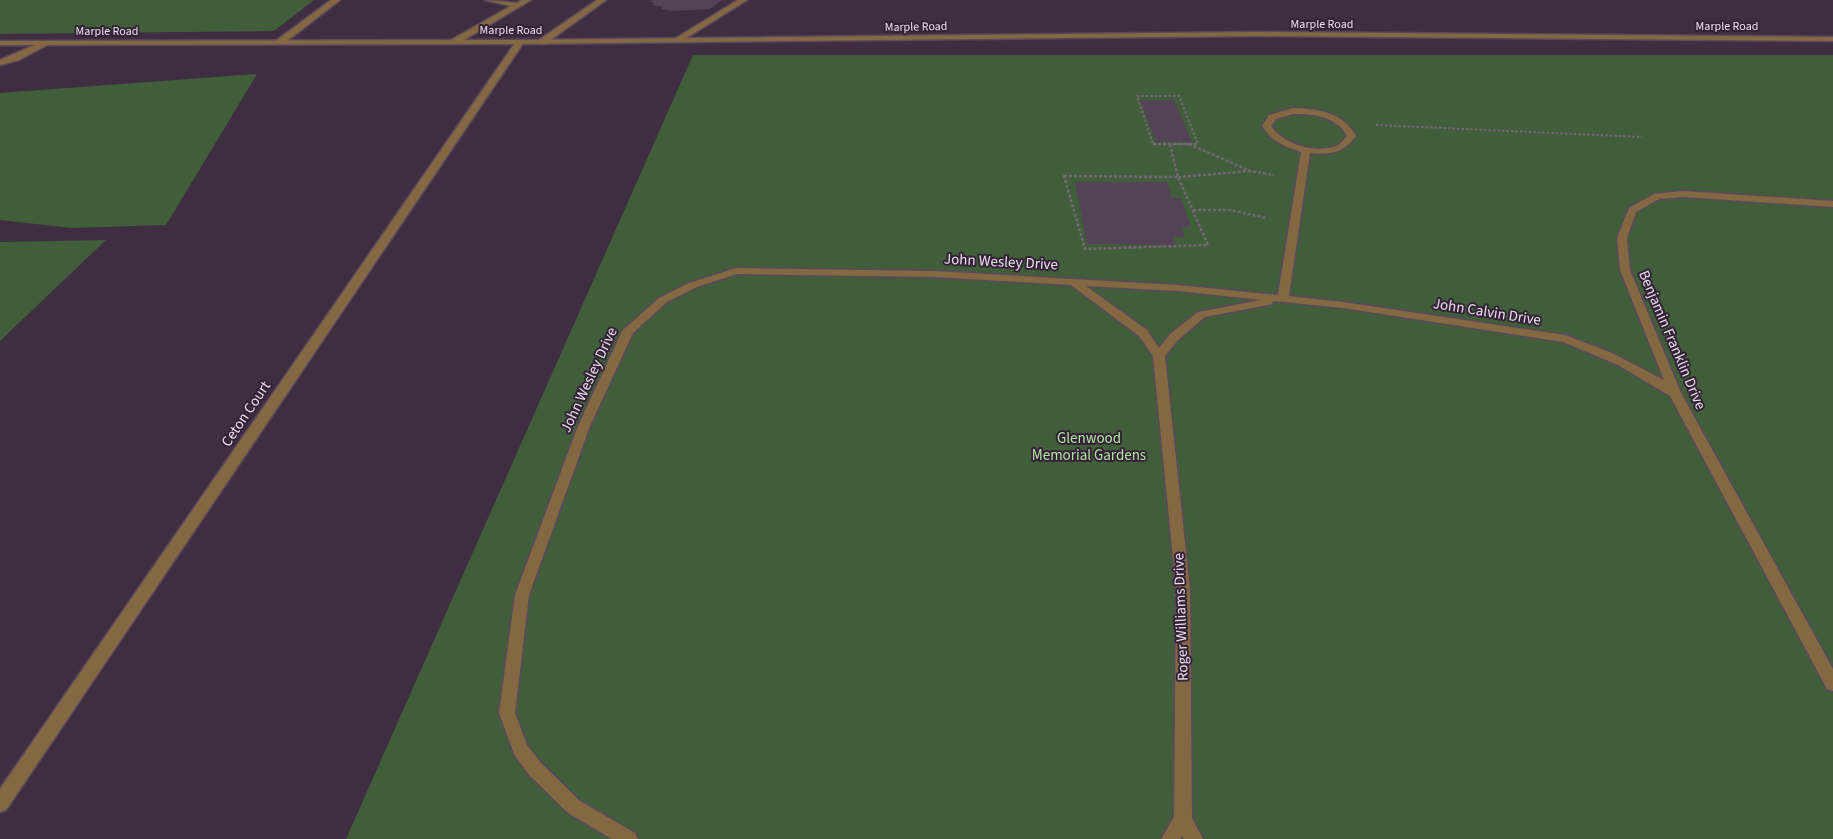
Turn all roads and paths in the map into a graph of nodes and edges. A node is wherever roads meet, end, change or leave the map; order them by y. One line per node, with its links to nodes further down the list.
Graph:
1 (336, 0): 9 (street)
2 (489, 0): 6 (street)
3 (527, 0): 6 (street)
4 (602, 0): 12 (street)
5 (743, 0): 8 (street)
6 (518, 5): 10 (street)
7 (1833, 39): 8 (street, Marple Road)
8 (676, 40): 12 (street, Marple Road)
9 (280, 42): 10 (street, Marple Road); 14 (street, Marple Road)
10 (454, 42): 11 (street, Marple Road)
11 (520, 42): 12 (street, Marple Road); 30 (street, Ceton Court)
12 (542, 42)
13 (0, 43): 14 (street, Marple Road)
14 (47, 43): 15 (street)
15 (0, 63)
16 (1343, 123): 17 (path); 20 (street); 20 (street)
17 (1642, 137)
18 (1170, 144): 19 (path); 19 (path); 21 (path)
19 (1189, 144): 21 (path)
20 (1306, 150): 24 (street)
21 (1178, 177): 23 (path); 23 (path)
22 (1833, 204): 28 (street, Benjamin Franklin Drive)
23 (1193, 210): 24 (path)
24 (1294, 224): 26 (street)
25 (1074, 282): 26 (street, John Wesley Drive); 27 (street, Roger Williams Drive); 32 (street, John Wesley Drive)
26 (1283, 299): 27 (street); 28 (street, John Calvin Drive)
27 (1159, 356): 31 (street, Roger Williams Drive)
28 (1674, 393): 29 (street, Benjamin Franklin Drive)
29 (1833, 684)
30 (0, 804)
31 (1183, 819): 33 (street); 34 (street, Roger Williams Drive)
32 (629, 839)
33 (1170, 839)
34 (1194, 839)

